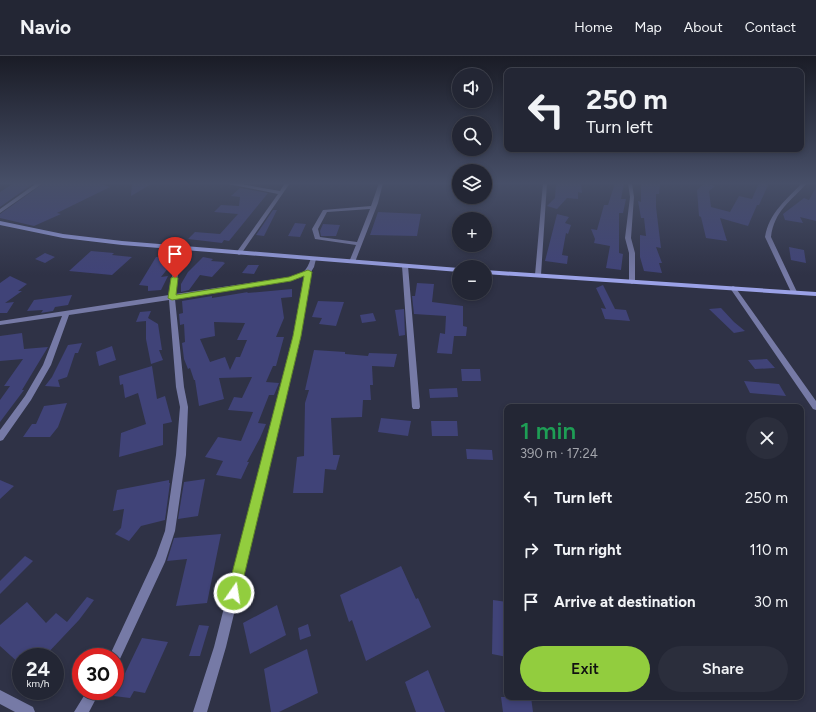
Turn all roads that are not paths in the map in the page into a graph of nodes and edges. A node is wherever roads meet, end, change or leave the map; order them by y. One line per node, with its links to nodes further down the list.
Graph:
1 (266, 214): 10 (street)
2 (324, 214): 8 (street)
3 (370, 214): 8 (street)
4 (543, 214): 17 (street)
5 (630, 214): 18 (street)
6 (775, 214): 20 (street)
7 (0, 223): 9 (street)
8 (359, 244): 12 (street)
9 (178, 248): 10 (street); 22 (street)
10 (239, 253): 11 (street)
11 (313, 259): 12 (street); 15 (street)
12 (352, 262): 13 (street)
13 (405, 266): 14 (street); 25 (street)
14 (452, 269)
15 (308, 272): 22 (street); 33 (street)
16 (492, 273): 17 (street)
17 (538, 276): 18 (street)
18 (632, 282): 19 (street)
19 (733, 288): 20 (street); 26 (street)
20 (794, 292): 21 (street)
21 (816, 294)
22 (172, 298): 23 (street); 28 (street)
23 (66, 314): 24 (street); 27 (street)
24 (0, 323)
25 (416, 407)
26 (816, 407)
27 (0, 437)
28 (119, 648)
29 (0, 697): 31 (street)
30 (88, 700): 32 (street)
31 (28, 712)
32 (81, 712)
33 (200, 712)

